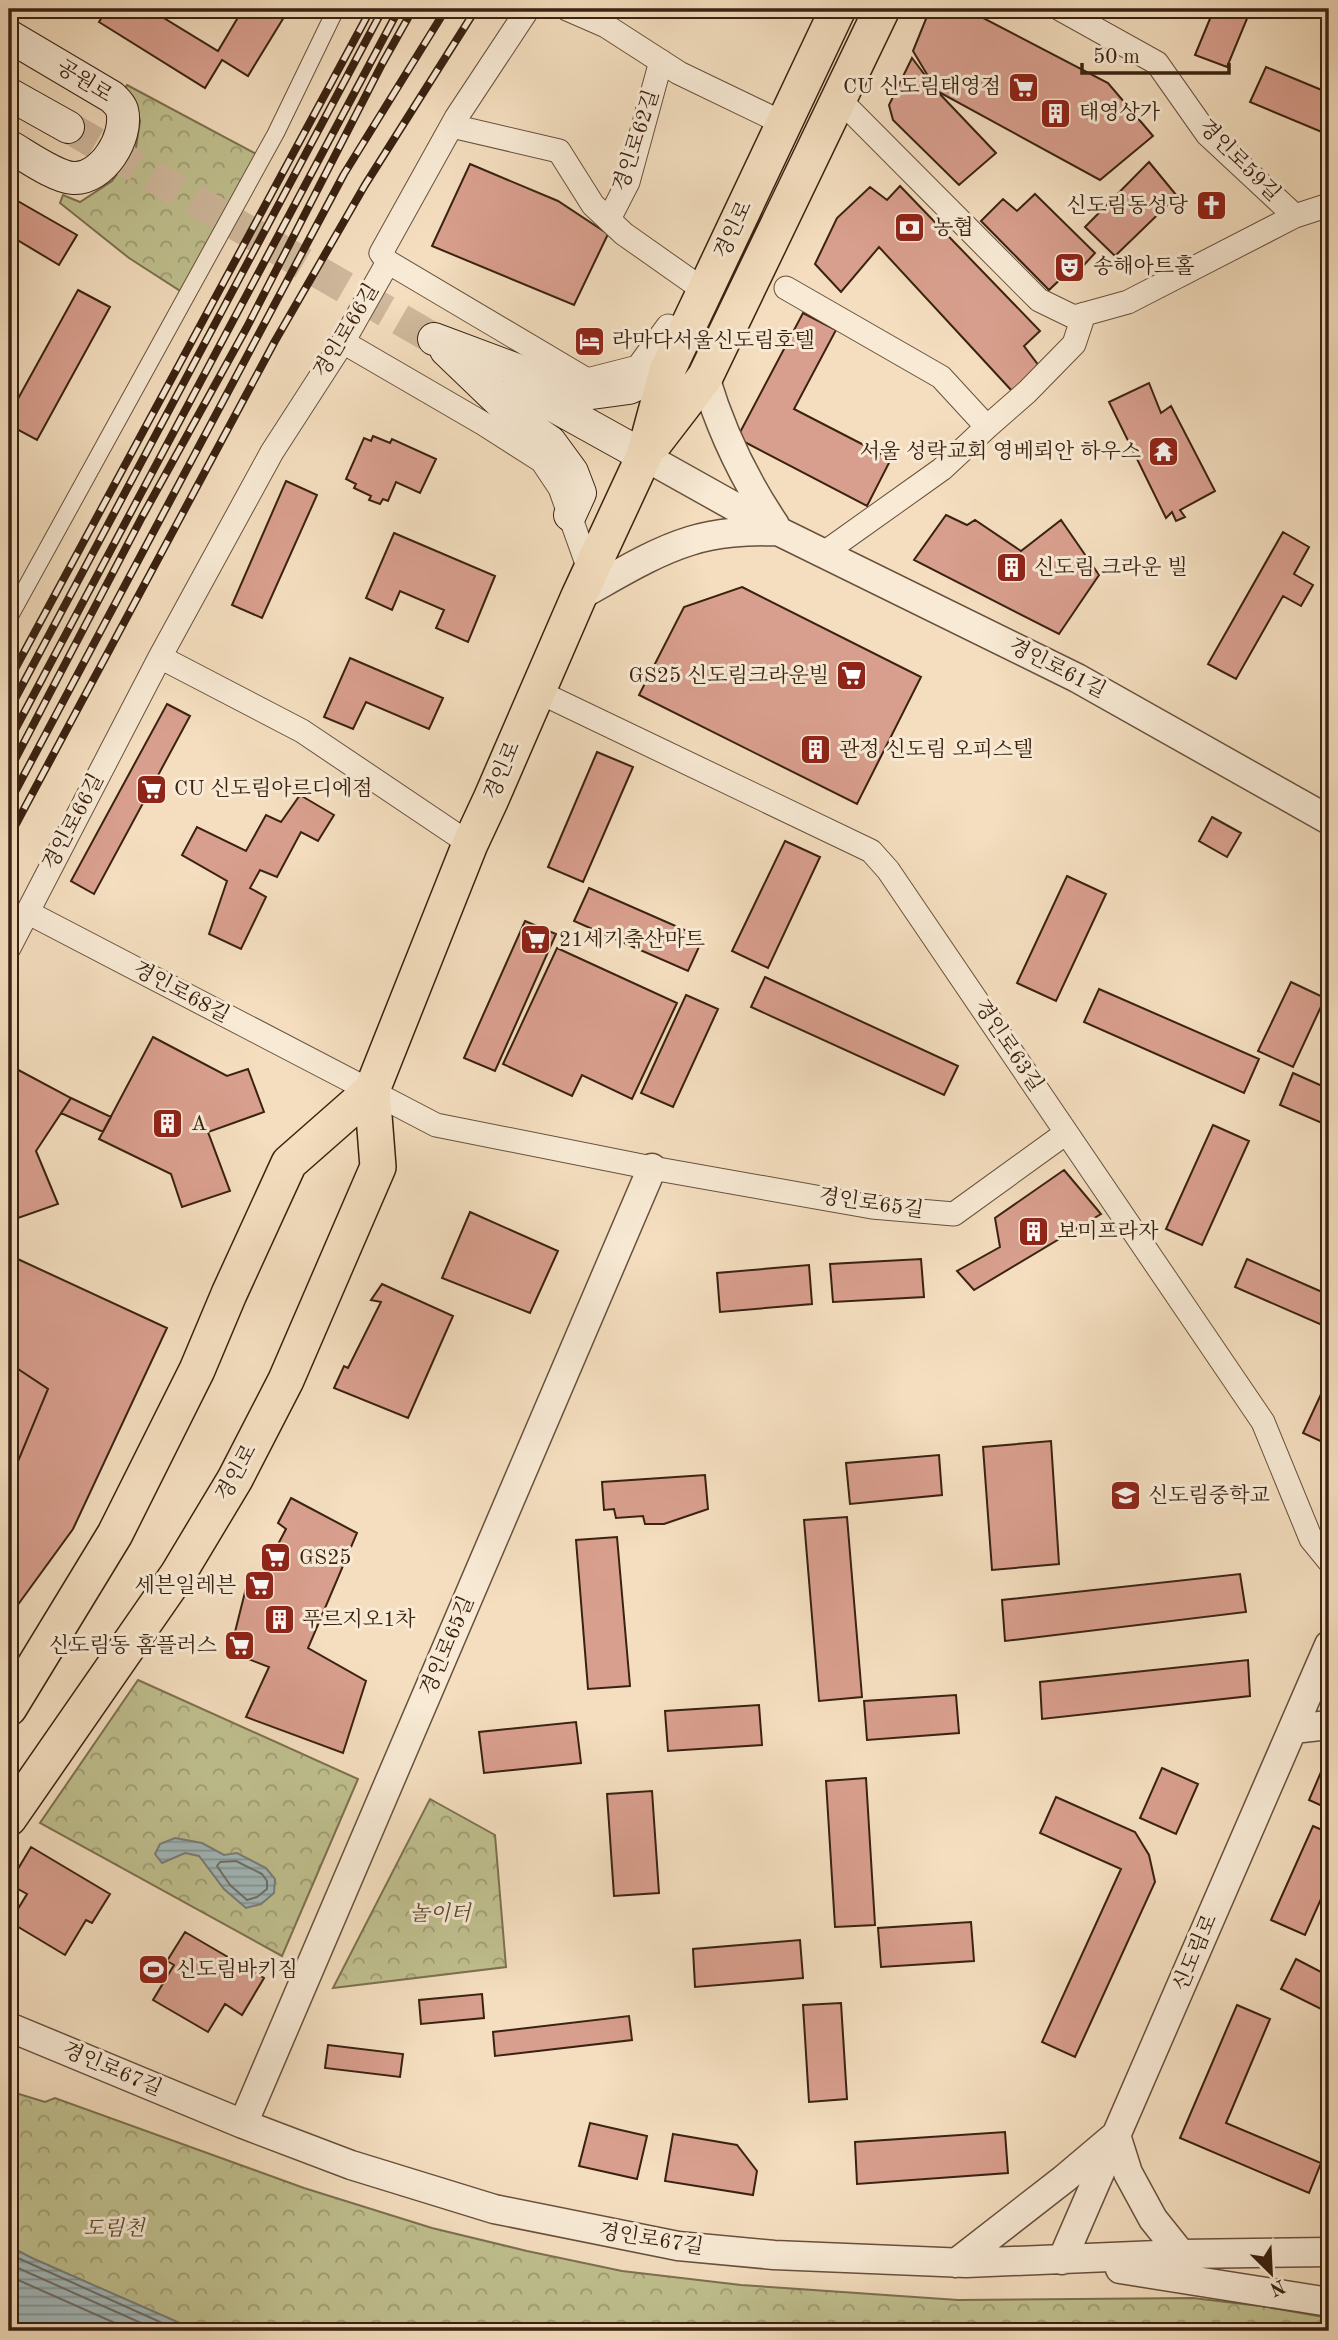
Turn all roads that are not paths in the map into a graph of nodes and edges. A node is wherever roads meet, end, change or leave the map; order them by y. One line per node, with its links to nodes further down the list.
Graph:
1 (336, 9): 33 (street)
2 (528, 9): 12 (street, 경인로66길)
3 (567, 9): 8 (street, 경인로62길)
4 (838, 9): 11 (main road, 경인로)
5 (882, 9): 10 (main road, 경인로)
6 (1060, 9): 16 (street, 경인로59길)
7 (9, 36): 14 (main road, 공원로)
8 (661, 61): 11 (street, 경인로62길); 17 (street, 경인로62길)
9 (9, 94): 13 (main road)
10 (839, 99): 21 (street); 26 (main road, 경인로)
11 (785, 124): 20 (main road, 경인로)
12 (452, 126): 17 (street, 경인로62길); 18 (street, 경인로66길)
13 (68, 127)
14 (9, 146)
15 (1329, 205): 16 (street, 경인로59길)
16 (1295, 216): 21 (street)
17 (608, 219): 20 (street, 경인로62길)
18 (388, 262): 22 (street); 24 (street, 경인로66길)
19 (786, 288): 27 (street)
20 (705, 292): 22 (main road, 경인로)
21 (1084, 314): 27 (street)
22 (685, 334): 25 (main road, 경인로)
23 (434, 339): 25 (main road); 28 (main road); 29 (main road)
24 (343, 342): 29 (street); 34 (street, 경인로66길)
25 (667, 370): 28 (main road, 경인로)
26 (705, 377): 28 (main road, 경인로); 30 (street)
27 (987, 427): 31 (street)
28 (644, 456): 30 (street, 경인로61길); 32 (main road, 경인로)
29 (570, 515): 32 (street)
30 (778, 531): 31 (street, 경인로61길); 32 (street)
31 (824, 553): 36 (street, 경인로61길)
32 (584, 584): 35 (main road, 경인로)
33 (9, 618)
34 (160, 657): 37 (street); 38 (street, 경인로66길)
35 (537, 691): 37 (main road, 경인로); 41 (street, 경인로63길)
36 (1329, 820)
37 (470, 844): 40 (main road, 경인로)
38 (27, 912): 39 (street); 40 (street, 경인로68길)
39 (9, 948)
40 (372, 1090): 42 (street, 경인로65길); 45 (main road, 경인로); 48 (main road, 경인로)
41 (1066, 1133): 42 (street, 경인로65길); 43 (street, 경인로63길)
42 (652, 1168): 50 (street, 경인로65길)
43 (1329, 1561)
44 (1329, 1645): 47 (street, 신도림로)
45 (9, 1708)
46 (1329, 1725): 47 (street)
47 (1293, 1729): 51 (street, 신도림로)
48 (9, 1818)
49 (9, 2027): 50 (street, 경인로67길)
50 (243, 2124): 56 (street, 경인로67길)
51 (1116, 2135): 54 (street); 55 (street, 신도림로); 56 (street)
52 (1280, 2252): 53 (street, 경인로67길); 54 (street, 경인로67길); 57 (street)
53 (1329, 2252)
54 (1181, 2254): 55 (street, 경인로67길)
55 (1062, 2260): 56 (street, 경인로67길); 57 (street)
56 (956, 2263)
57 (1272, 2293): 58 (street)
58 (1329, 2302)

